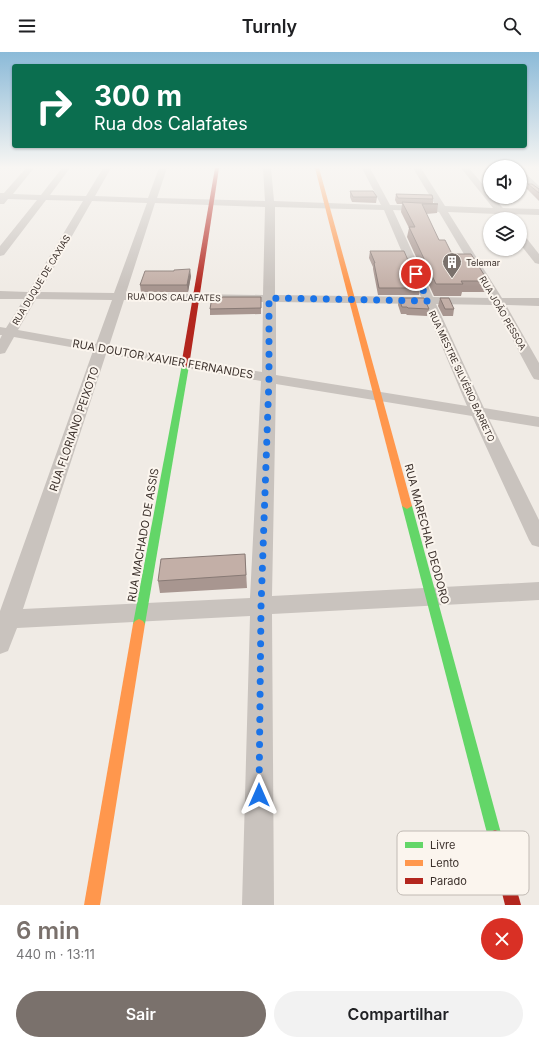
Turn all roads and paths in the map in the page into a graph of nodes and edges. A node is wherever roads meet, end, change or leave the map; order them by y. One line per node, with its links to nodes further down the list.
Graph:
1 (36, 208): 15 (street)
2 (80, 208): 18 (street, RUA DUQUE DE CAXIAS)
3 (151, 208): 19 (street, RUA FLORIANO PEIXOTO)
4 (211, 208): 20 (street, RUA MACHADO DE ASSIS)
5 (270, 208): 21 (street)
6 (329, 208): 22 (street, RUA MARECHAL DEODORO)
7 (381, 208): 8 (street)
8 (387, 208): 9 (street); 23 (street, RUA MESTRE SILVÉRIO BARRETO)
9 (443, 209): 10 (street); 24 (street, RUA JOÃO PESSOA)
10 (490, 212)
11 (527, 212): 12 (street)
12 (539, 212)
13 (527, 237): 16 (street)
14 (527, 244): 16 (street)
15 (0, 253)
16 (538, 255)
17 (0, 295): 18 (street, RUA DOS CALAFATES)
18 (26, 295): 19 (street, RUA DOS CALAFATES); 26 (street, RUA DUQUE DE CAXIAS)
19 (119, 296): 20 (street, RUA DOS CALAFATES); 27 (street, RUA FLORIANO PEIXOTO)
20 (197, 298): 21 (street, RUA DOS CALAFATES); 29 (street, RUA MACHADO DE ASSIS)
21 (269, 298): 22 (street, RUA DOS CALAFATES); 31 (street)
22 (353, 300): 23 (street, RUA DOS CALAFATES); 32 (street, RUA MARECHAL DEODORO)
23 (428, 301): 24 (street, RUA DOS CALAFATES); 33 (street, RUA MESTRE SILVÉRIO BARRETO)
24 (498, 301): 25 (street, RUA DOS CALAFATES); 30 (street, RUA JOÃO PESSOA)
25 (539, 302)
26 (3, 331): 27 (street, RUA DOUTOR XAVIER FERNANDES); 28 (street, RUA DUQUE DE CAXIAS)
27 (102, 348): 29 (street, RUA DOUTOR XAVIER FERNANDES); 40 (street, RUA FLORIANO PEIXOTO)
28 (0, 350)
29 (186, 362): 31 (street, RUA DOUTOR XAVIER FERNANDES); 39 (street, RUA MACHADO DE ASSIS)
30 (539, 376)
31 (269, 378): 32 (street, RUA DOUTOR XAVIER FERNANDES); 38 (street)
32 (378, 395): 33 (street, RUA DOUTOR XAVIER FERNANDES); 37 (street, RUA MARECHAL DEODORO)
33 (478, 412): 34 (street, RUA DOUTOR XAVIER FERNANDES); 35 (street, RUA MESTRE SILVÉRIO BARRETO)
34 (539, 422)
35 (539, 540)
36 (539, 591): 37 (street)
37 (430, 596): 38 (street); 42 (street, RUA MARECHAL DEODORO)
38 (261, 607): 39 (street); 45 (street)
39 (142, 614): 40 (street); 44 (street, RUA MACHADO DE ASSIS)
40 (4, 620): 41 (street, RUA FLORIANO PEIXOTO)
41 (0, 644)
42 (493, 831)
43 (510, 895): 46 (street, RUA MARECHAL DEODORO)
44 (92, 905)
45 (258, 905)
46 (513, 905)

